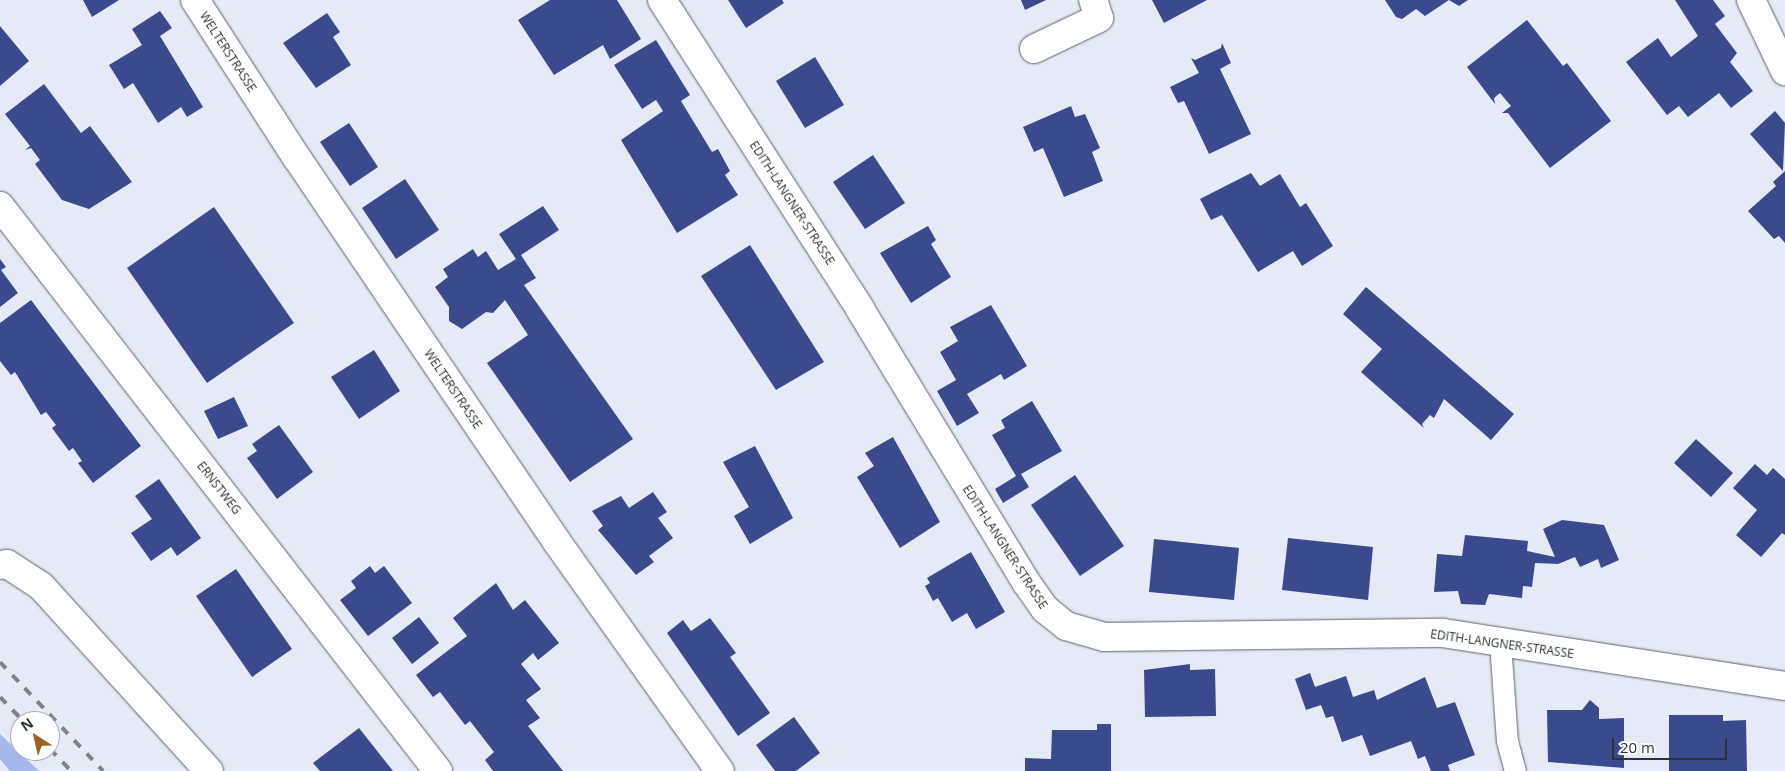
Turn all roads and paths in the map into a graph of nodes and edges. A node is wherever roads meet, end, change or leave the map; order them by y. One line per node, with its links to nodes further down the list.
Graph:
1 (195, 0): 13 (street, WELTERSTRASSE)
2 (662, 0): 9 (street, EDITH-LANGNER-STRASSE)
3 (1093, 0): 5 (street)
4 (1751, 0): 6 (street)
5 (1034, 48)
6 (1785, 71)
7 (0, 206): 12 (street, ERNSTWEG)
8 (0, 565): 11 (street)
9 (1500, 642): 10 (street, EDITH-LANGNER-STRASSE); 14 (lane)
10 (1785, 686)
11 (208, 771)
12 (438, 771)
13 (720, 771)
14 (1515, 771)

